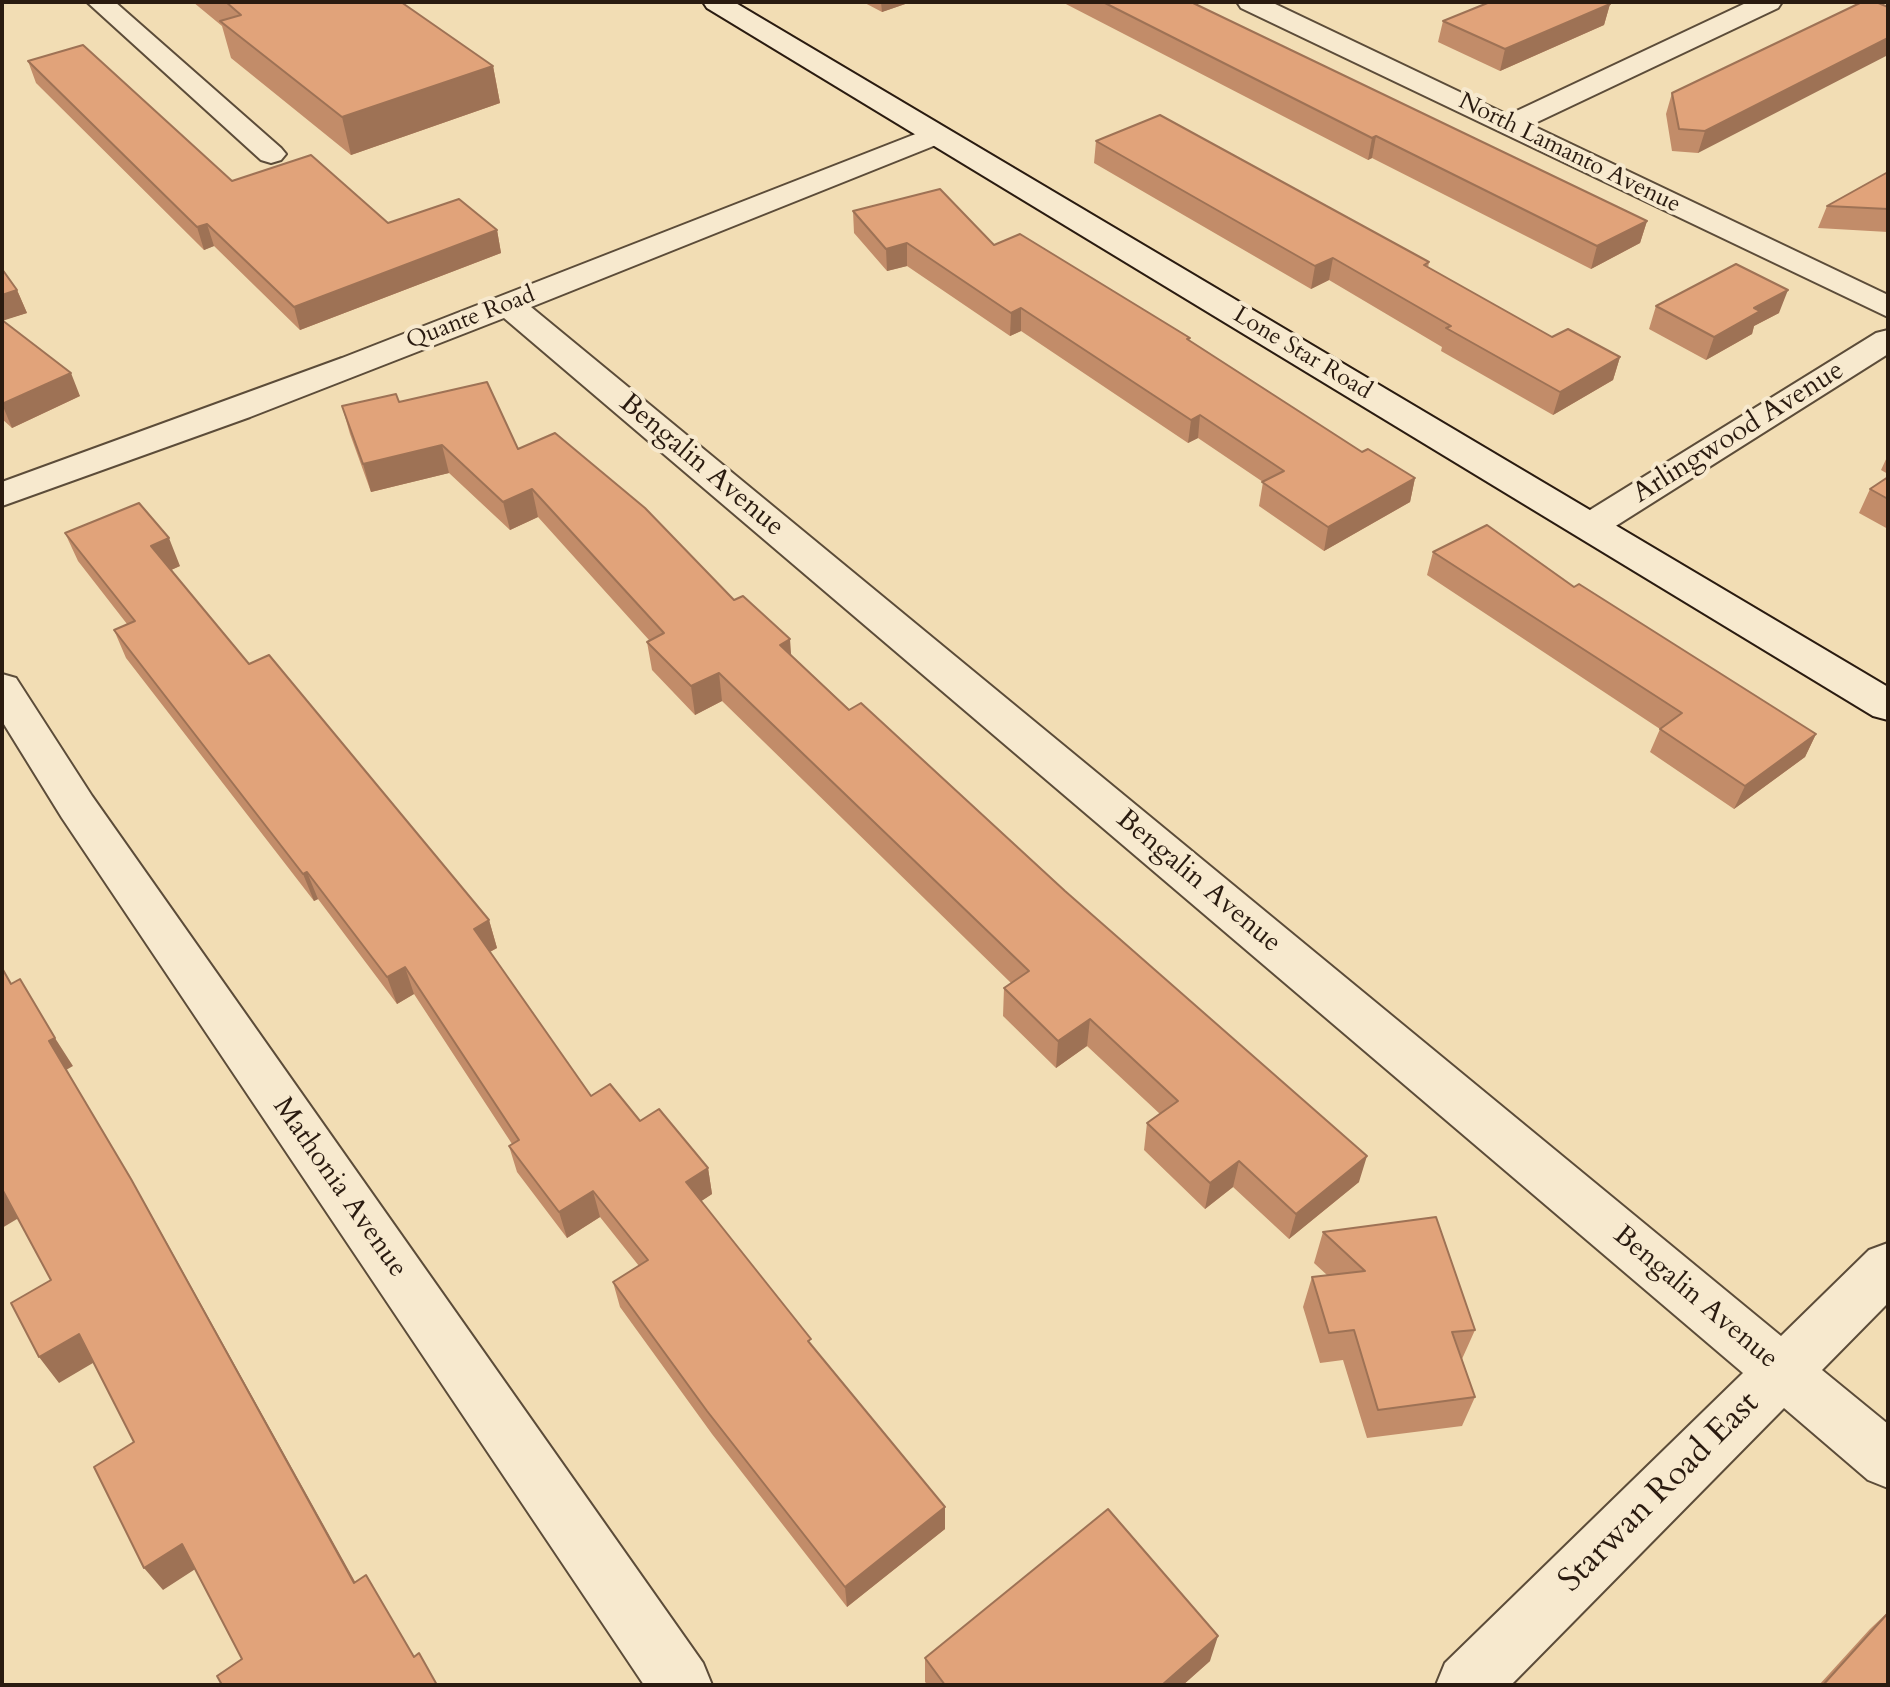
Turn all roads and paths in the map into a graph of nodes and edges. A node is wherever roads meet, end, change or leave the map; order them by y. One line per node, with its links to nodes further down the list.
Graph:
1 (100, 2): 7 (street)
2 (716, 2): 6 (street, Lone Star Road)
3 (1250, 2): 5 (street, North Lamanto Avenue)
4 (1769, 2): 5 (street)
5 (1509, 125): 9 (street, North Lamanto Avenue)
6 (936, 135): 8 (street, Quante Road); 12 (street, Lone Star Road)
7 (271, 154)
8 (508, 305): 11 (street, Quante Road); 16 (street, Bengalin Avenue)
9 (1888, 307)
10 (1888, 340): 12 (street, Arlingwood Avenue)
11 (2, 495)
12 (1590, 526): 14 (street, Lone Star Road)
13 (2, 688): 18 (street, Mathonia Avenue)
14 (1888, 706)
15 (1888, 1267): 16 (street, Starwan Road East)
16 (1783, 1371): 17 (street, Bengalin Avenue); 19 (street, Starwan Road East)
17 (1888, 1460)
18 (681, 1685)
19 (1467, 1685)

